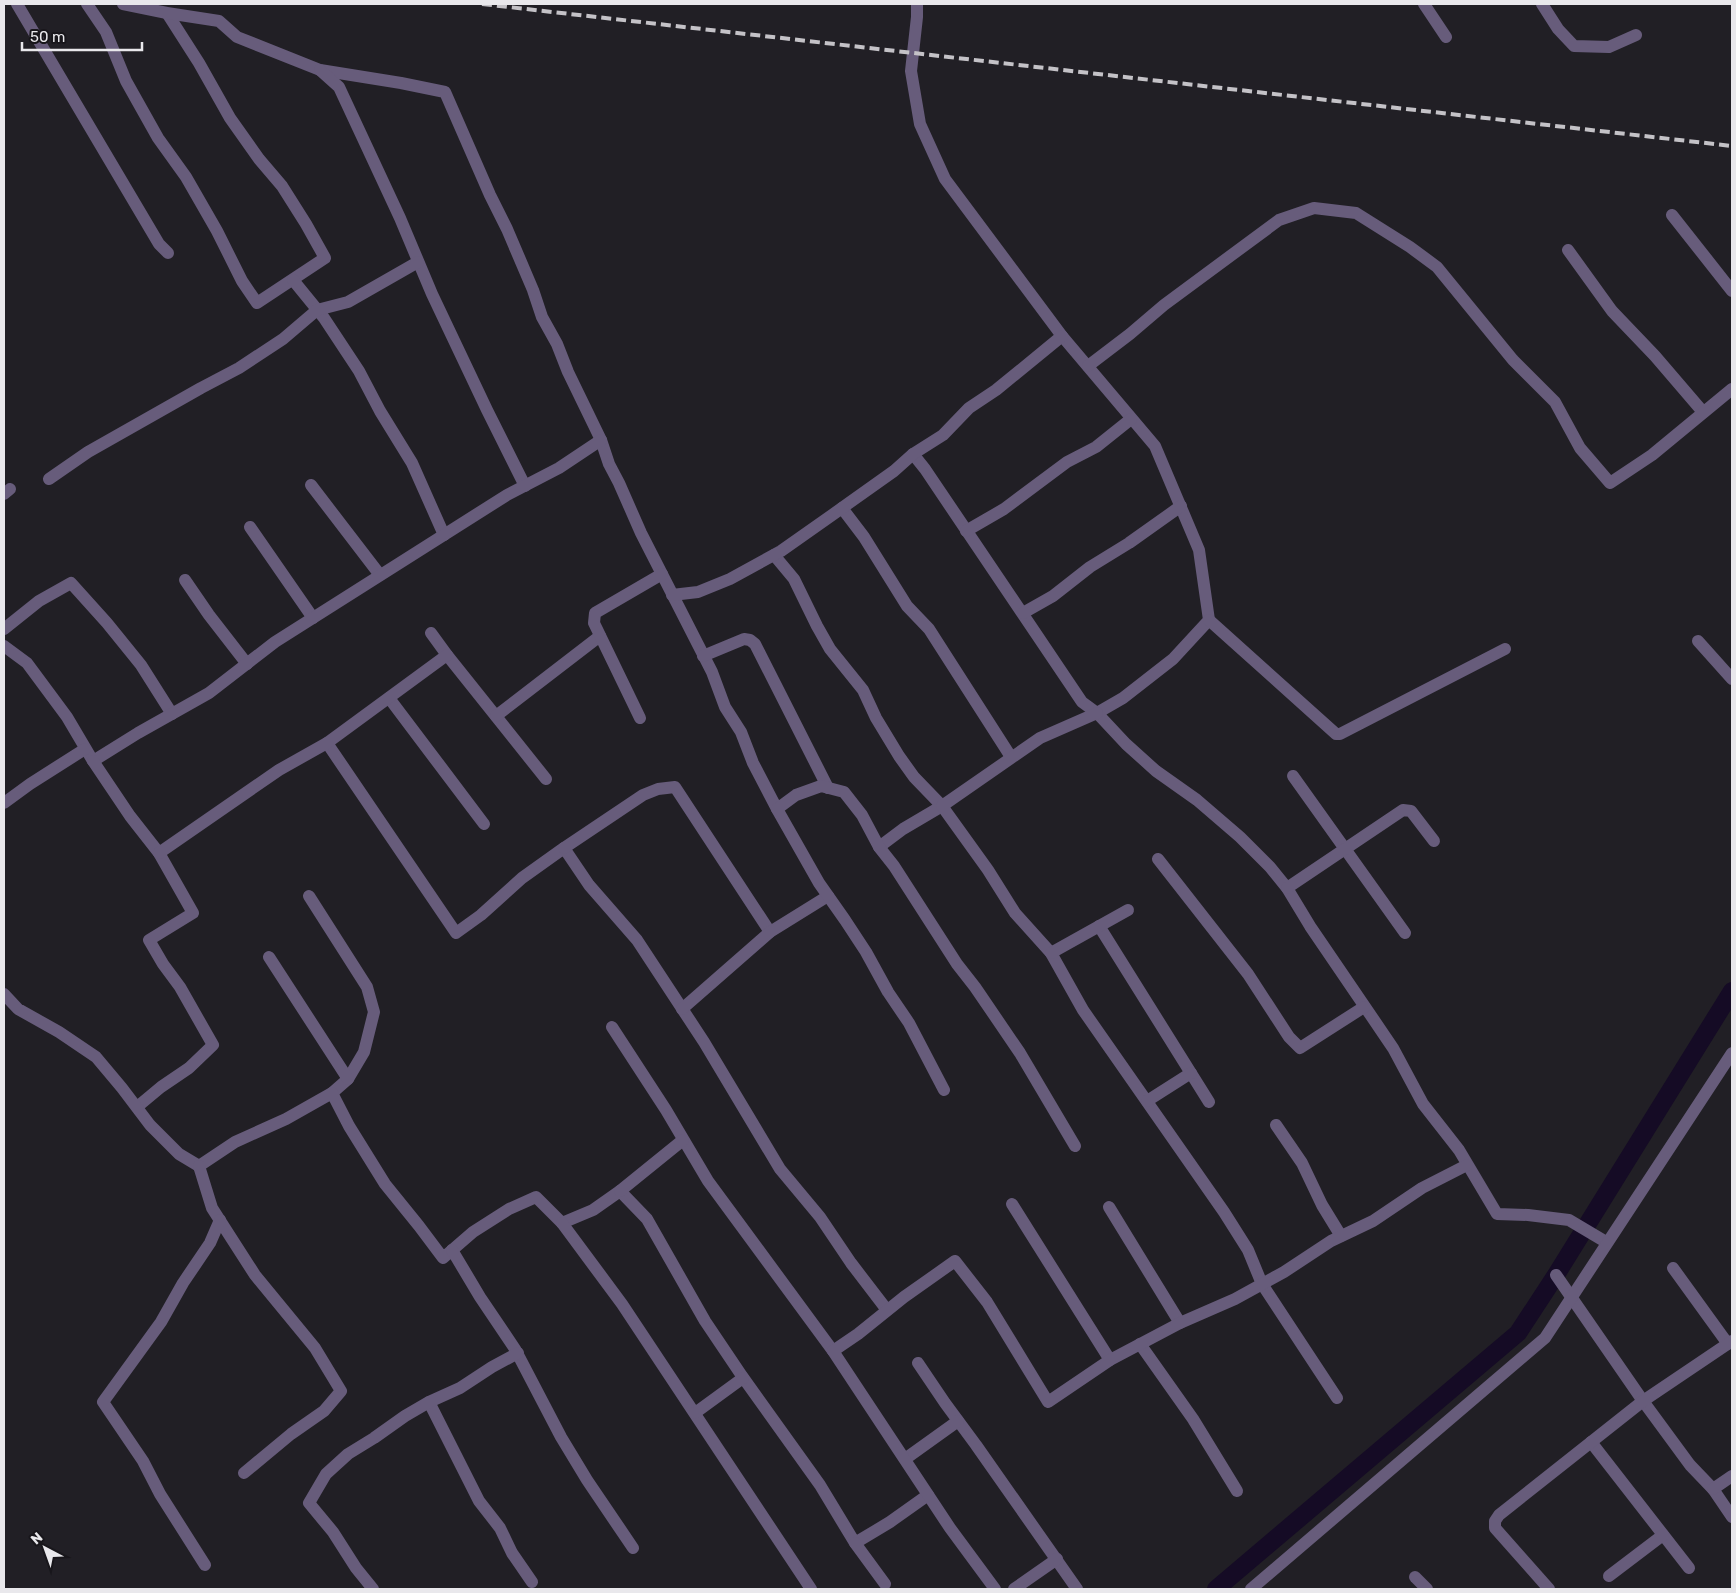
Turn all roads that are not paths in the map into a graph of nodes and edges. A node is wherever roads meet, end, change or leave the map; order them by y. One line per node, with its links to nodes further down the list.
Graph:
1 (17, 4): 13 (street)
2 (87, 4): 15 (street)
3 (123, 4): 7 (street)
4 (917, 4): 18 (street)
5 (1424, 4): 9 (street)
6 (1542, 4): 8 (street)
7 (167, 14): 10 (street); 15 (street)
8 (1636, 35)
9 (1446, 37)
10 (320, 70): 14 (street); 23 (street)
11 (1672, 214): 16 (street)
12 (1568, 250): 21 (street)
13 (168, 253)
14 (418, 262): 17 (street); 27 (street)
15 (293, 280): 17 (street)
16 (1732, 292)
17 (317, 310): 25 (street); 32 (street)
18 (1062, 336): 19 (street); 24 (street)
19 (1088, 366): 21 (street); 22 (street)
20 (1732, 389): 21 (street)
21 (1703, 412)
22 (1131, 419): 28 (street); 31 (street)
23 (601, 440): 27 (street); 34 (street)
24 (913, 454): 29 (street); 31 (street)
25 (49, 479)
26 (311, 485): 35 (street)
27 (524, 486): 32 (street)
28 (1181, 506): 38 (street); 40 (street)
29 (842, 508): 33 (street); 58 (street)
30 (250, 527): 39 (street)
31 (966, 531): 38 (street)
32 (444, 535): 35 (street)
33 (774, 555): 37 (street); 64 (street)
34 (662, 574): 37 (street); 43 (street)
35 (380, 575): 39 (street)
36 (185, 580): 49 (street)
37 (672, 595): 48 (street)
38 (1023, 613): 52 (street)
39 (312, 618): 49 (street)
40 (1209, 620): 46 (street); 52 (street)
41 (4, 629): 53 (street)
42 (431, 633): 47 (street)
43 (600, 636): 54 (street); 55 (street)
44 (1698, 641): 50 (street)
45 (4, 646): 57 (street)
46 (1505, 649)
47 (447, 655): 51 (street); 54 (street)
48 (703, 656): 62 (street); 65 (street)
49 (247, 664): 53 (street)
50 (1732, 679)
51 (389, 698): 56 (street); 66 (street)
52 (1096, 713): 58 (street); 73 (street)
53 (172, 714): 59 (street)
54 (496, 716): 61 (street)
55 (640, 718)
56 (327, 743): 69 (street); 71 (street)
57 (85, 749): 59 (street); 63 (street)
58 (1011, 757): 64 (street)
59 (93, 761): 71 (street)
60 (1293, 776): 70 (street)
61 (546, 779)
62 (828, 788): 65 (street); 68 (street)
63 (4, 803)
64 (942, 806): 68 (street); 80 (street)
65 (777, 809): 75 (street)
66 (484, 824)
67 (1434, 841): 70 (street)
68 (879, 847): 96 (street)
69 (564, 848): 78 (street); 84 (street)
70 (1345, 848): 73 (street); 79 (street)
71 (159, 853): 93 (street)
72 (1158, 859): 83 (street)
73 (1287, 888): 83 (street)
74 (308, 896): 88 (street)
75 (828, 896): 78 (street); 89 (street)
76 (1128, 910): 77 (street)
77 (1099, 926): 80 (street); 87 (street)
78 (770, 932): 84 (street)
79 (1405, 934)
80 (1051, 953): 91 (street)
81 (269, 957): 88 (street)
82 (4, 994): 93 (street)
83 (1364, 1007): 97 (street)
84 (682, 1009): 111 (street)
85 (612, 1027): 95 (street)
86 (1732, 1053): 105 (street)
87 (1191, 1073): 91 (street); 92 (street)
88 (348, 1079): 90 (street)
89 (944, 1090)
90 (332, 1093): 98 (street); 106 (street)
91 (1147, 1100): 109 (street)
92 (1210, 1102)
93 (137, 1107): 98 (street)
94 (1276, 1125): 104 (street)
95 (683, 1140): 99 (street); 115 (street)
96 (1075, 1146)
97 (1467, 1165): 104 (street); 105 (street)
98 (199, 1166): 102 (street)
99 (620, 1190): 103 (street); 119 (street)
100 (1012, 1204): 117 (street)
101 (1110, 1207): 112 (street)
102 (220, 1220): 127 (street); 137 (street)
103 (562, 1223): 106 (street); 123 (street)
104 (1341, 1236): 109 (street)
105 (1606, 1242): 110 (street)
106 (452, 1250): 116 (street)
107 (1673, 1268): 113 (street)
108 (1556, 1274): 110 (street)
109 (1262, 1284): 112 (street); 120 (street)
110 (1571, 1296): 121 (street); 148 (street)
111 (887, 1310): 115 (street); 117 (street)
112 (1180, 1323): 114 (street)
113 (1730, 1342): 121 (street)
114 (1140, 1344): 117 (street); 130 (street)
115 (833, 1351): 126 (street)
116 (518, 1353): 122 (street); 135 (street)
117 (1110, 1360)
118 (918, 1363): 124 (street)
119 (743, 1378): 123 (street); 134 (street)
120 (1337, 1398)
121 (1643, 1401): 125 (street); 129 (street)
122 (429, 1402): 141 (street); 143 (street)
123 (695, 1413): 144 (street)
124 (958, 1421): 126 (street); 136 (street)
125 (1591, 1442): 133 (street); 150 (street)
126 (905, 1459): 131 (street)
127 (244, 1473)
128 (1732, 1476): 129 (street)
129 (1713, 1489): 132 (street)
130 (1237, 1491)
131 (928, 1495): 134 (street); 145 (street)
132 (1732, 1517)
133 (1663, 1535): 138 (street); 139 (street)
134 (855, 1543): 142 (street)
135 (633, 1548)
136 (1057, 1559): 146 (street); 147 (street)
137 (205, 1565)
138 (1689, 1568)
139 (1609, 1576)
140 (1415, 1577): 149 (street)
141 (532, 1582)
142 (885, 1584)
143 (373, 1589)
144 (811, 1589)
145 (995, 1589)
146 (1014, 1589)
147 (1077, 1589)
148 (1252, 1589)
149 (1427, 1589)
150 (1549, 1589)

